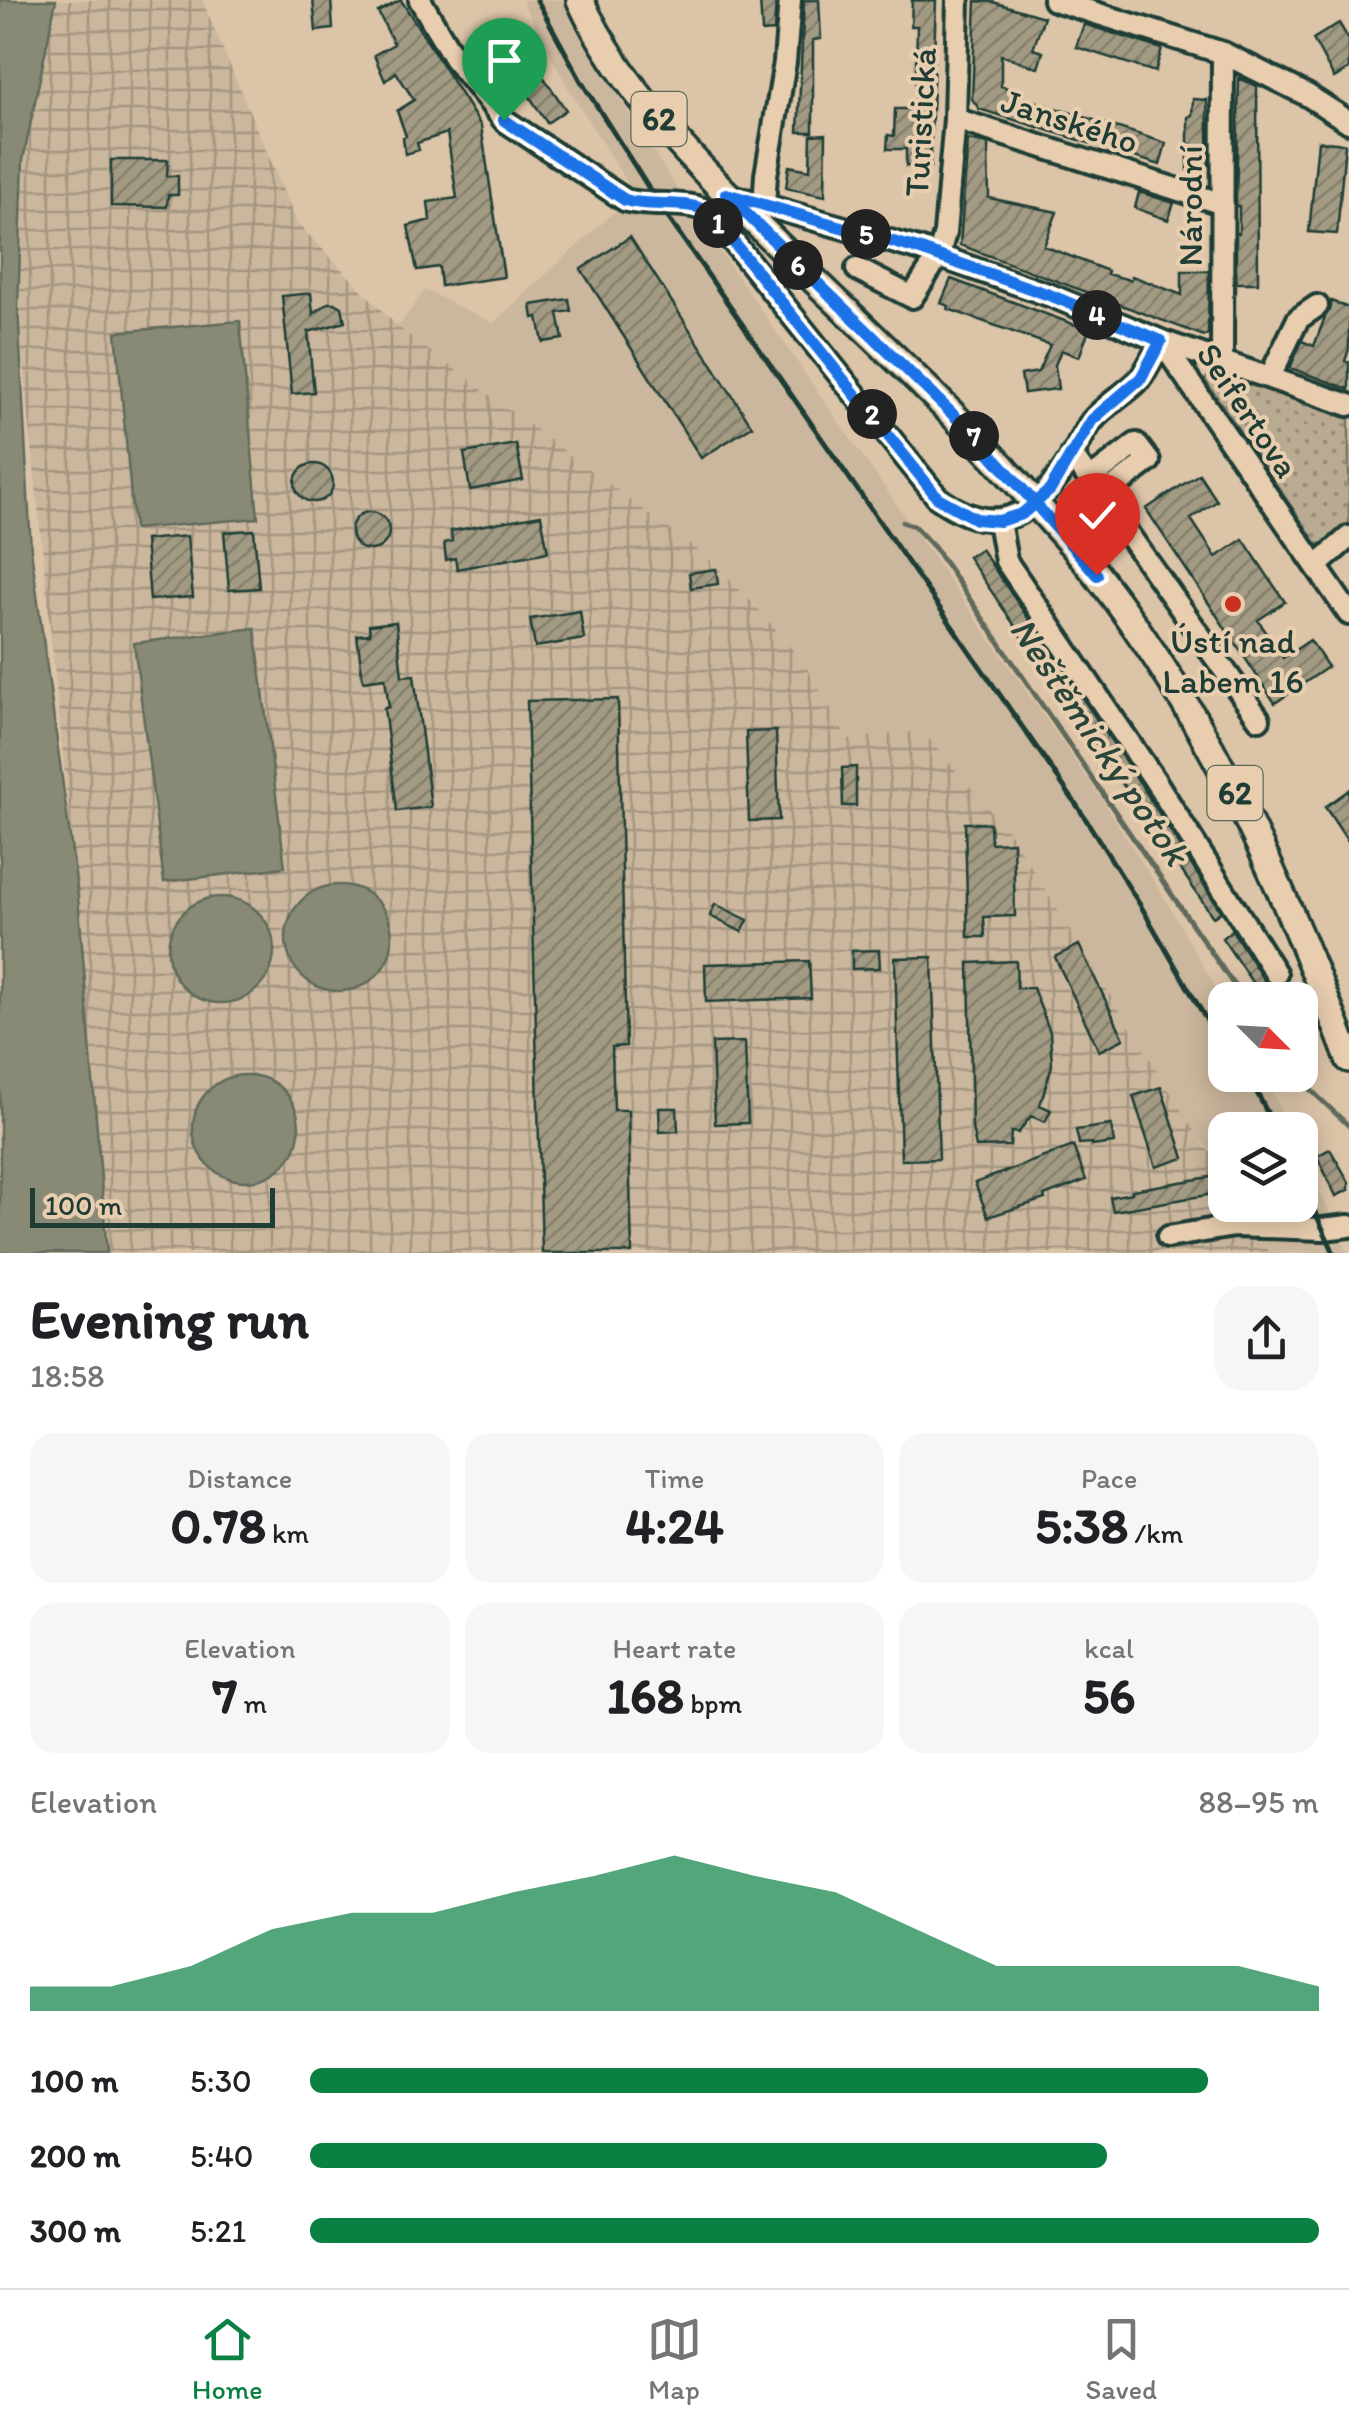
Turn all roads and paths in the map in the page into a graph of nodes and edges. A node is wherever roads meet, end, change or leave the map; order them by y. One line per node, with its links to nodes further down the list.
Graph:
1 (420, 0): 20 (street)
2 (580, 0): 9 (main road, 62)
3 (790, 0): 11 (street)
4 (958, 0): 7 (street, Turistická)
5 (1054, 0): 6 (street)
6 (1224, 54): 8 (street); 10 (street, Národní)
7 (955, 119): 10 (street, Janského); 12 (street, Turistická)
8 (1349, 122)
9 (726, 194): 11 (street); 26 (main road, 62, bridge)
10 (1222, 204): 16 (street, Národní)
11 (764, 205): 12 (street)
12 (938, 256): 13 (street, Turistická); 15 (street)
13 (857, 270)
14 (1317, 306): 17 (street)
15 (1161, 341): 16 (street); 19 (street); 22 (street, Seifertova)
16 (1222, 360): 17 (street)
17 (1270, 377): 18 (street)
18 (1349, 405)
19 (1072, 455): 20 (street); 24 (street)
20 (999, 521): 25 (street)
21 (1349, 537): 22 (street)
22 (1316, 566): 23 (street, Seifertova)
23 (1349, 614)
24 (1258, 719)
25 (1276, 974)
26 (1349, 1059)
27 (1349, 1226): 28 (street)
28 (1168, 1237)

